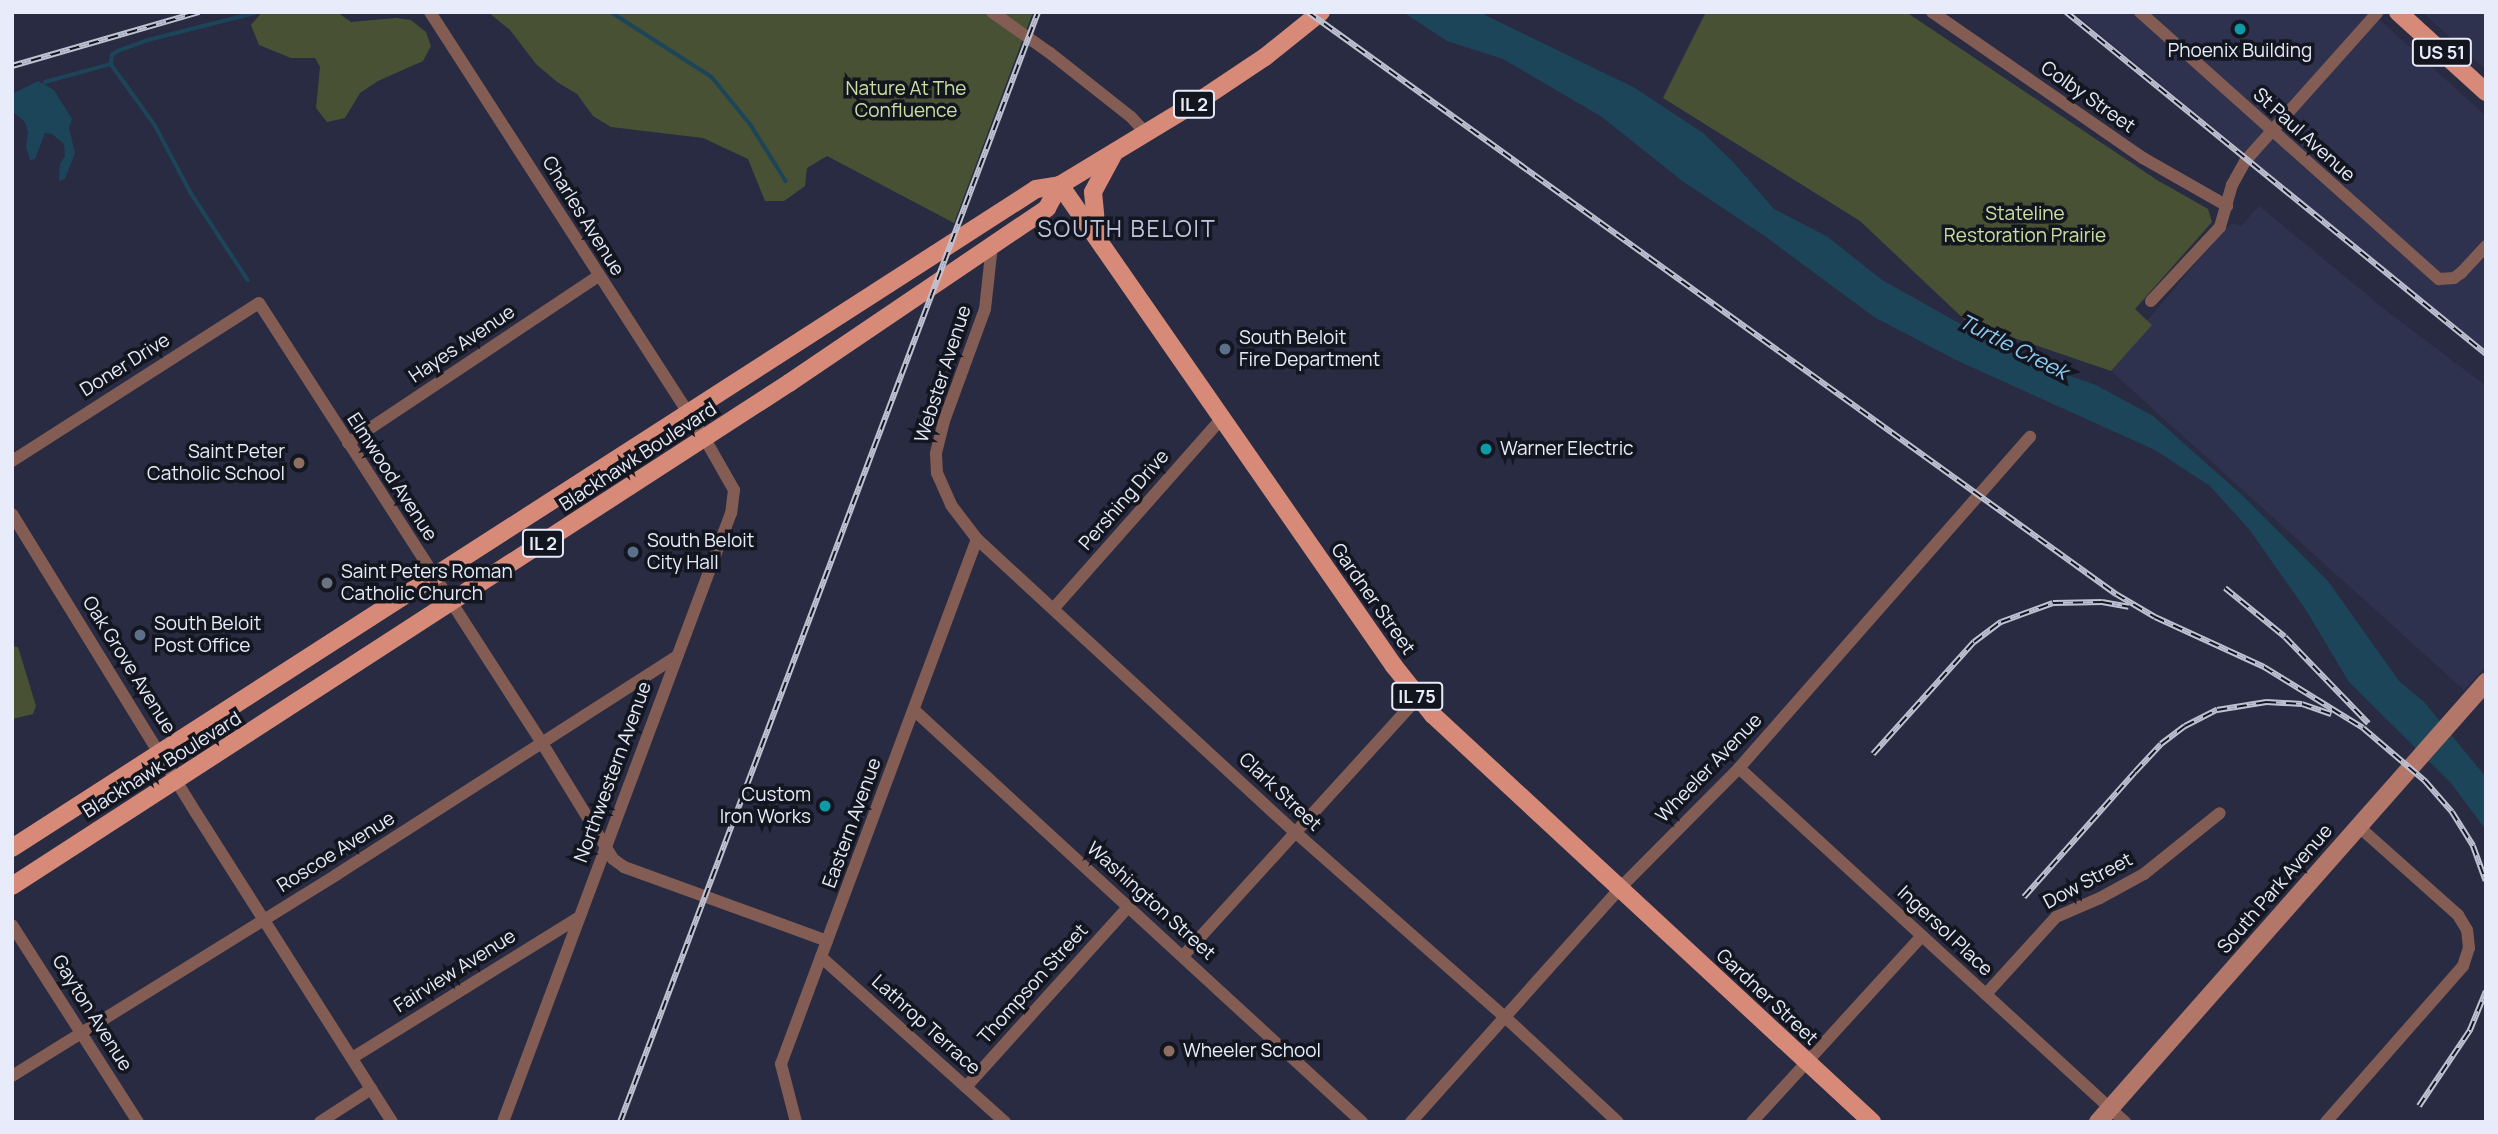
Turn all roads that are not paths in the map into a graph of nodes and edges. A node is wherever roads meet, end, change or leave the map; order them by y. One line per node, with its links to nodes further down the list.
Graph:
1 (430, 12): 17 (street, Charles Avenue)
2 (992, 12): 10 (street)
3 (1321, 12): 10 (main road, Blackhawk Boulevard / IL 2)
4 (1932, 12): 13 (street, Colby Street)
5 (2140, 12): 9 (street, St Paul Avenue)
6 (2378, 12): 9 (street)
7 (2398, 12): 8 (main road, US 51)
8 (2486, 92)
9 (2272, 132): 13 (street); 16 (street, St Paul Avenue)
10 (1147, 134): 11 (main road, Blackhawk Boulevard / IL 2)
11 (1113, 154): 12 (main road, Blackhawk Boulevard / IL 2); 14 (main road)
12 (1060, 185): 14 (main road, Gardner Street / IL 75); 15 (main road, Blackhawk Boulevard / IL 2); 20 (main road, Blackhawk Boulevard / IL 2)
13 (2227, 206): 18 (street)
14 (1098, 237): 21 (main road, Gardner Street / IL 75)
15 (992, 245): 23 (main road, Blackhawk Boulevard / IL 2); 26 (street, Webster Avenue)
16 (2486, 246)
17 (598, 276): 20 (street, Charles Avenue); 24 (street, Hayes Avenue)
18 (2151, 301)
19 (259, 303): 24 (street, Elmwood Avenue); 25 (street, Doner Drive)
20 (687, 412): 23 (street, Charles Avenue); 29 (main road, Blackhawk Boulevard / IL 2)
21 (1223, 418): 31 (street, Pershing Drive); 34 (main road, Gardner Street / IL 75)
22 (2030, 437): 38 (street, Wheeler Avenue)
23 (705, 439): 30 (main road, Blackhawk Boulevard / IL 2); 32 (street, Northwestern Avenue)
24 (348, 443): 29 (street, Elmwood Avenue)
25 (12, 461)
26 (937, 473): 28 (street, Clark Street)
27 (12, 514): 37 (street, Oak Grove Avenue)
28 (977, 539): 31 (street, Clark Street); 35 (street, Eastern Avenue)
29 (433, 575): 30 (street, Elmwood Avenue); 37 (main road, Blackhawk Boulevard / IL 2)
30 (451, 602): 36 (street, Elmwood Avenue); 39 (main road, Blackhawk Boulevard / IL 2)
31 (1054, 608): 42 (street, Clark Street)
32 (677, 656): 36 (street, Roscoe Avenue); 44 (street, Northwestern Avenue)
33 (2484, 683): 41 (street, South Park Avenue)
34 (1418, 698): 42 (street); 46 (main road, Gardner Street / IL 75)
35 (914, 710): 47 (street, Washington Street); 52 (street, Eastern Avenue)
36 (542, 743): 44 (street, Elmwood Avenue); 49 (street, Roscoe Avenue)
37 (161, 752): 39 (street, Oak Grove Avenue); 43 (main road, Blackhawk Boulevard / IL 2)
38 (1739, 768): 46 (street, Wheeler Avenue); 51 (street, Ingersol Place)
39 (176, 781): 45 (main road, Blackhawk Boulevard / IL 2); 49 (street, Oak Grove Avenue)
40 (2220, 813): 55 (street, Dow Street)
41 (2358, 826): 63 (street, South Park Avenue); 76 (street)
42 (1294, 832): 53 (street); 56 (street, Clark Street)
43 (12, 848)
44 (606, 849): 48 (street, Northwestern Avenue); 52 (street)
45 (12, 886)
46 (1619, 889): 56 (street, Wheeler Avenue); 59 (main road, Gardner Street / IL 75)
47 (1128, 907): 53 (street, Washington Street); 61 (street, Thompson Street)
48 (578, 918): 58 (street, Fairview Avenue); 67 (street, Northwestern Avenue)
49 (264, 920): 57 (street, Roscoe Avenue); 58 (street, Oak Grove Avenue)
50 (12, 925): 57 (street, Gayton Avenue)
51 (1923, 936): 55 (street, Ingersol Place); 59 (street)
52 (827, 941): 54 (street, Eastern Avenue)
53 (1183, 956): 70 (street, Washington Street)
54 (821, 957): 61 (street, Lathrop Terrace); 68 (street, Eastern Avenue)
55 (1986, 994): 63 (street, Ingersol Place)
56 (1505, 1017): 71 (street, Wheeler Avenue); 72 (street, Clark Street)
57 (82, 1033): 60 (street, Roscoe Avenue); 64 (street, Gayton Avenue)
58 (352, 1058): 62 (street, Oak Grove Avenue)
59 (1807, 1062): 73 (street); 74 (main road, Gardner Street / IL 75)
60 (12, 1076)
61 (966, 1087): 69 (street, Lathrop Terrace)
62 (371, 1089): 65 (street); 66 (street, Oak Grove Avenue)
63 (2104, 1115): 75 (street, Ingersol Place)
64 (138, 1122)
65 (320, 1122)
66 (392, 1122)
67 (503, 1122)
68 (796, 1122)
69 (1005, 1122)
70 (1362, 1122)
71 (1411, 1122)
72 (1618, 1122)
73 (1752, 1122)
74 (1872, 1122)
75 (2125, 1122)
76 (2326, 1122)

